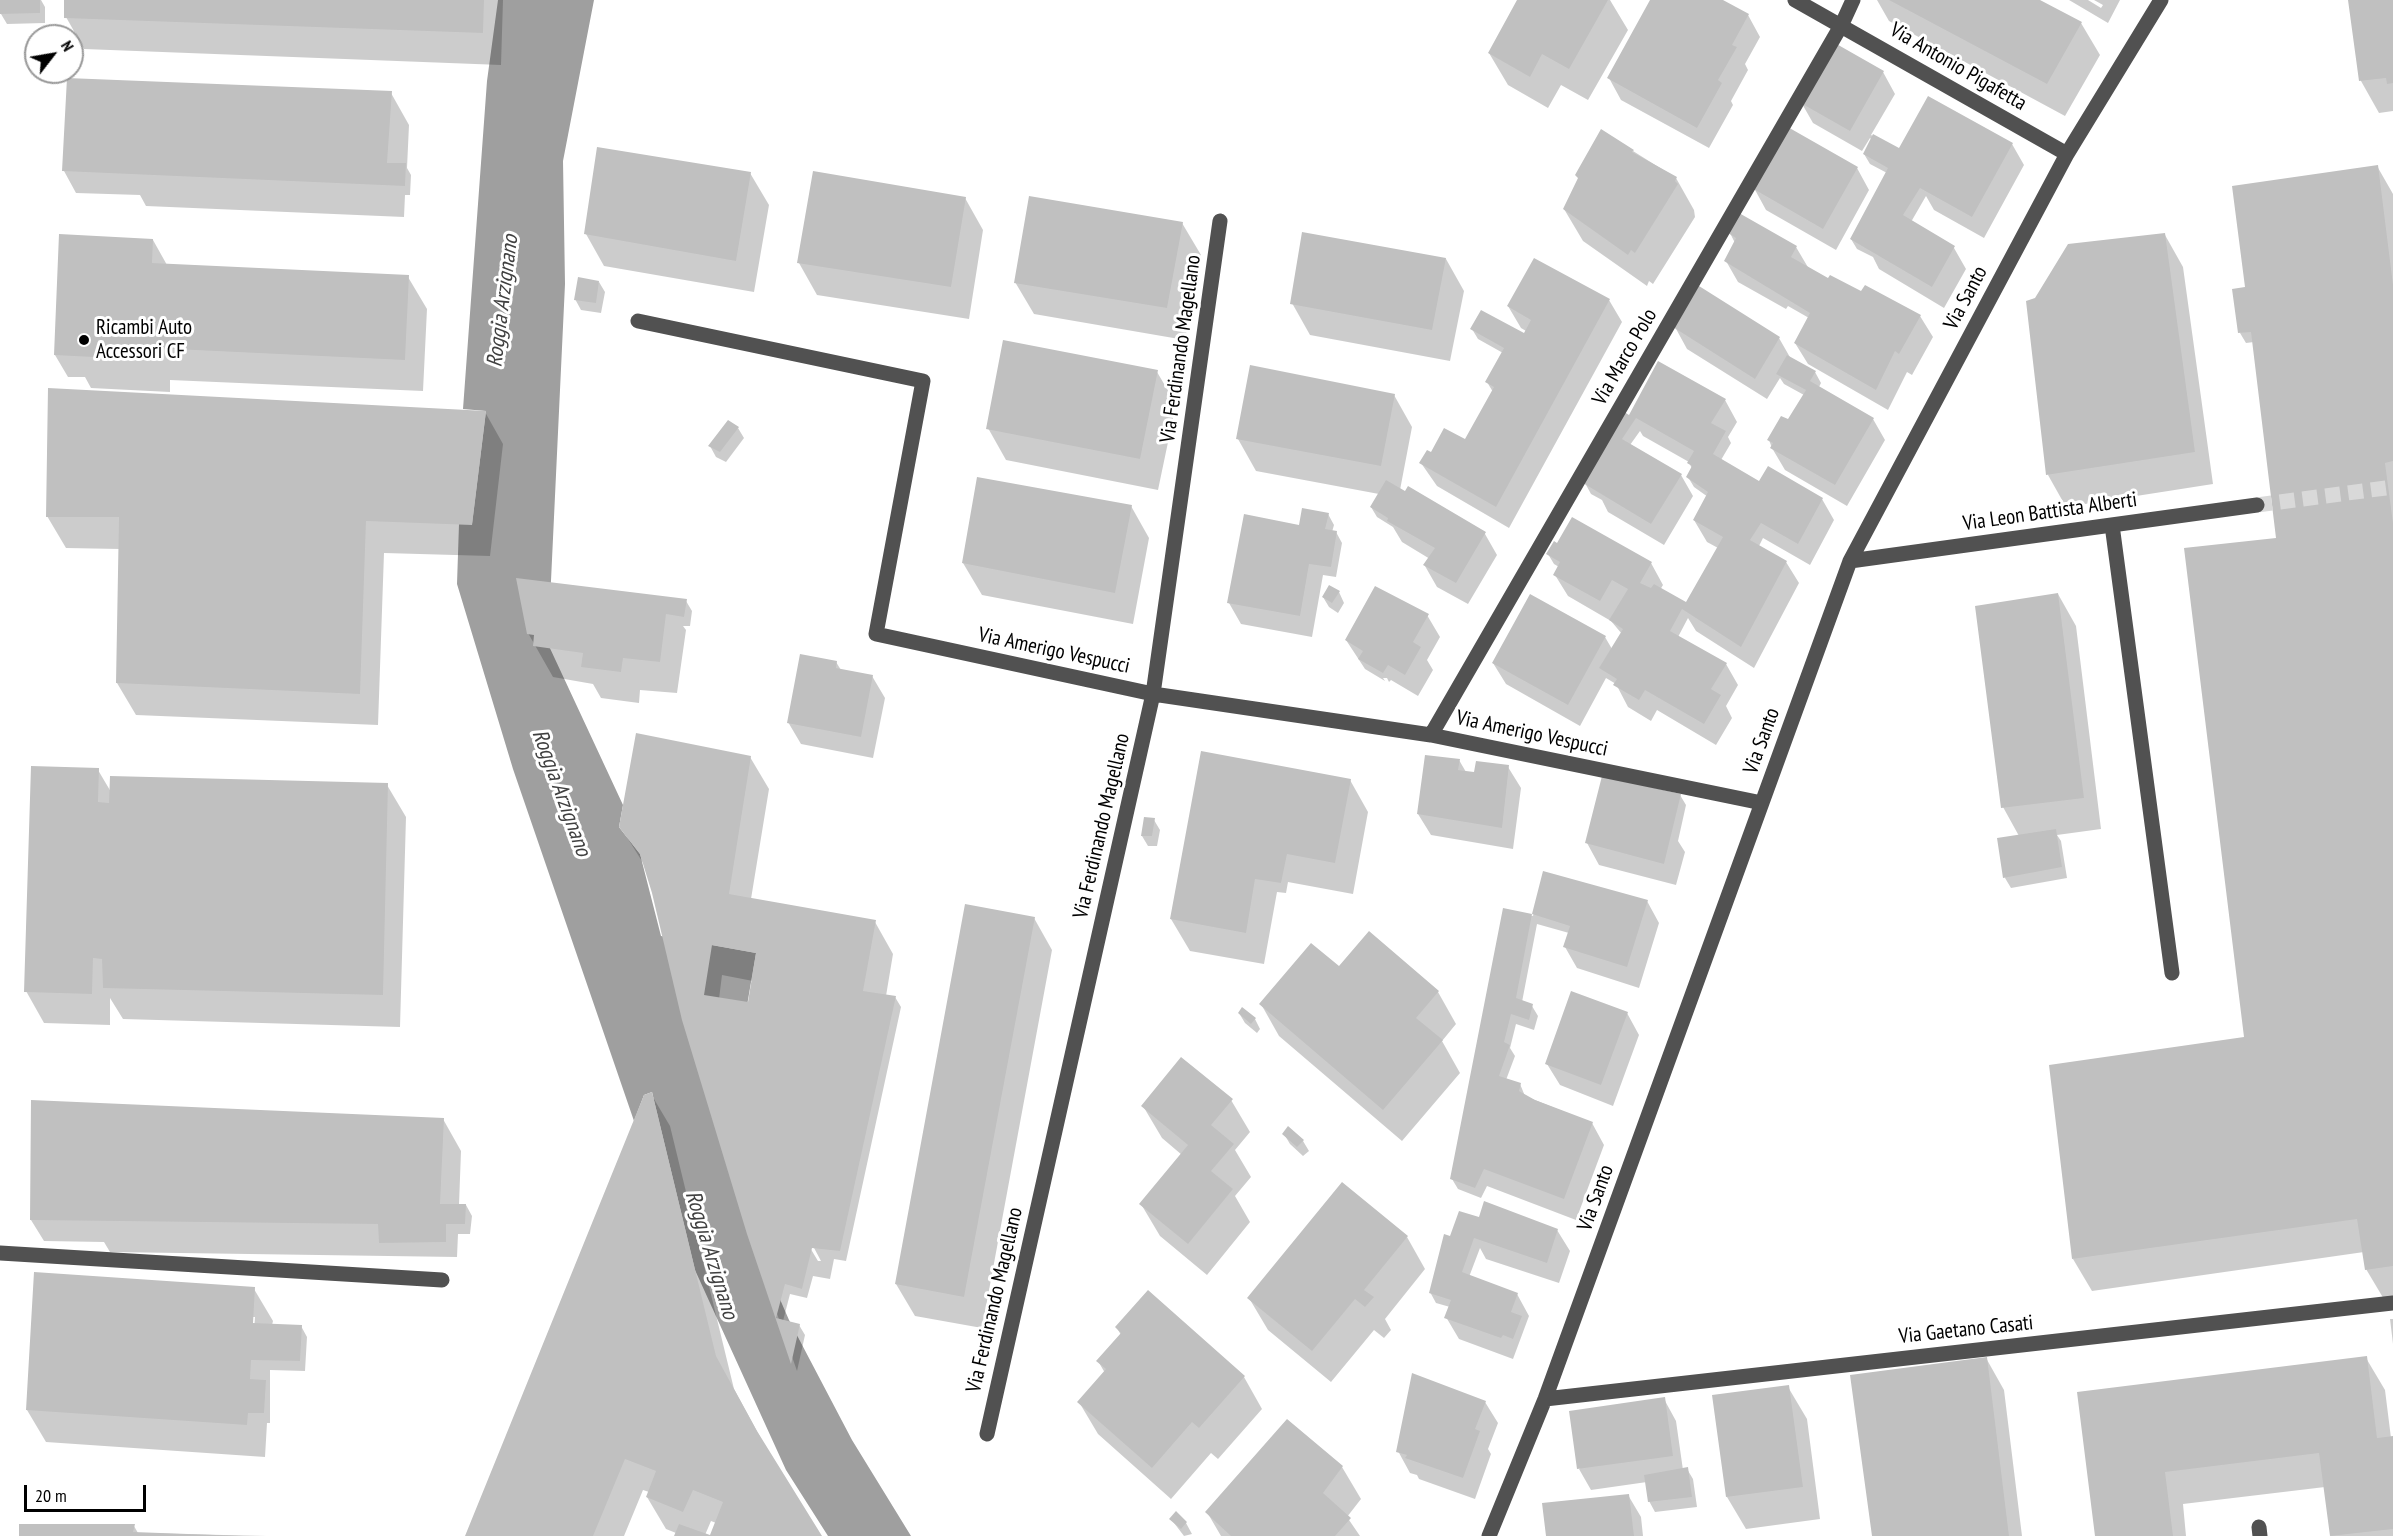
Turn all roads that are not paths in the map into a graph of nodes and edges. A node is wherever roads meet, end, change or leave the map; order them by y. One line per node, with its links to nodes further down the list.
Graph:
1 (1795, 0): 4 (street, Via Antonio Pigafetta)
2 (1853, 0): 4 (street, Via Marco Polo)
3 (2161, 0): 5 (street, Via Santo)
4 (1842, 24): 5 (street, Via Antonio Pigafetta); 12 (street, Via Marco Polo)
5 (2067, 154): 10 (street, Via Santo)
6 (1220, 221): 11 (street, Via Ferdinando Magellano)
7 (638, 321): 11 (street, Via Amerigo Vespucci)
8 (2257, 505): 9 (street, Via Leon Battista Alberti)
9 (2112, 525): 10 (street, Via Leon Battista Alberti); 14 (street)
10 (1850, 561): 13 (street, Via Santo)
11 (1153, 694): 12 (street, Via Amerigo Vespucci); 19 (street, Via Ferdinando Magellano)
12 (1431, 735): 13 (street, Via Amerigo Vespucci)
13 (1762, 803): 18 (street, Via Santo)
14 (2172, 973)
15 (0, 1253): 16 (street)
16 (442, 1280)
17 (2393, 1303): 18 (street, Via Gaetano Casati)
18 (1545, 1399): 20 (street, Via Santo)
19 (987, 1434)
20 (1488, 1536)

